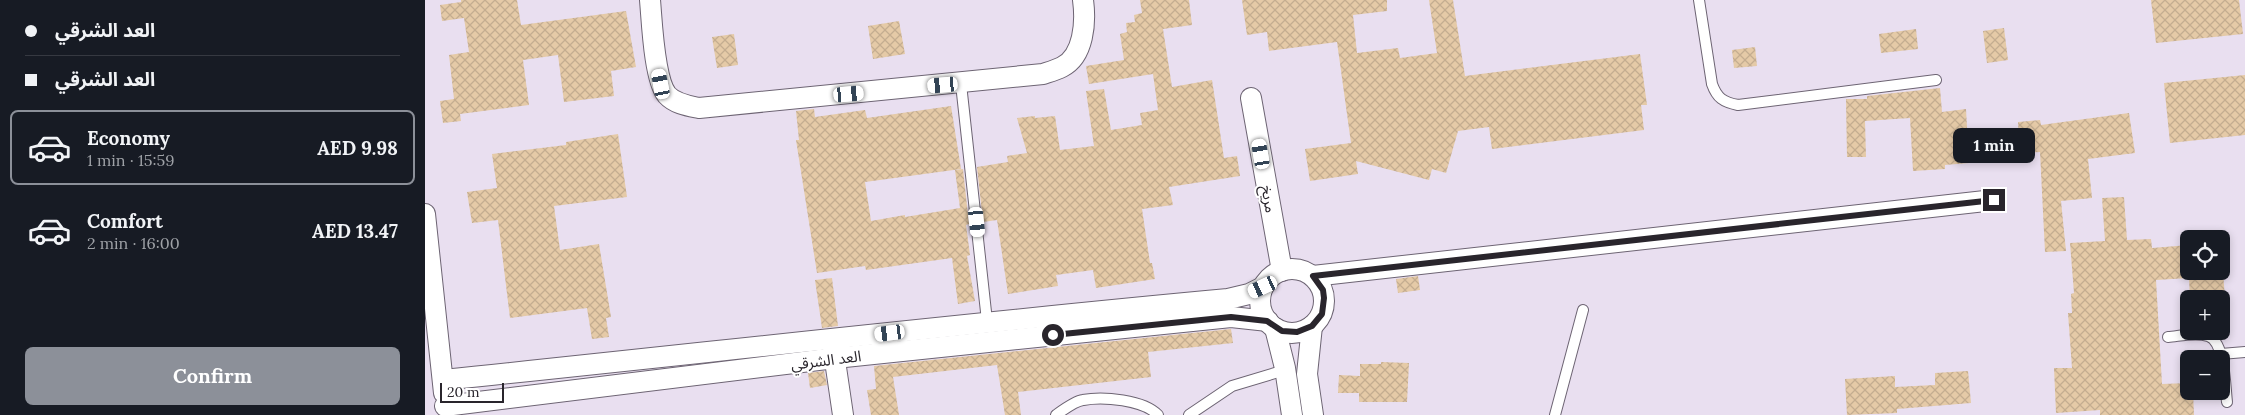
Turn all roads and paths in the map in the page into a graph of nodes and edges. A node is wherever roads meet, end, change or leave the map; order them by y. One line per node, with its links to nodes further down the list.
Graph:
1 (650, 0): 5 (street)
2 (1083, 0): 5 (street)
3 (1699, 0): 4 (lane)
4 (1936, 80)
5 (961, 84): 13 (lane)
6 (1251, 98): 9 (street, مريخ)
7 (1994, 200): 10 (street)
8 (425, 214): 22 (street)
9 (1282, 271): 10 (street); 11 (street)
10 (1313, 276): 15 (street)
11 (1263, 287): 13 (street, العد الشرقي); 14 (street)
12 (1583, 310): 30 (lane)
13 (987, 321): 17 (street, العد الشرقي)
14 (1271, 325): 15 (street); 17 (street, العد الشرقي); 21 (street)
15 (1312, 326): 29 (street)
16 (2168, 337): 18 (lane)
17 (833, 349): 22 (street, العد الشرقي); 23 (street, العد الشرقي); 24 (street)
18 (2219, 350)
19 (2245, 352): 20 (lane)
20 (2230, 353)
21 (1285, 370): 27 (lane); 28 (street)
22 (443, 380): 23 (street)
23 (445, 411)
24 (843, 415)
25 (1056, 415): 26 (lane)
26 (1158, 415)
27 (1189, 415)
28 (1292, 415)
29 (1313, 415)
30 (1555, 415)

